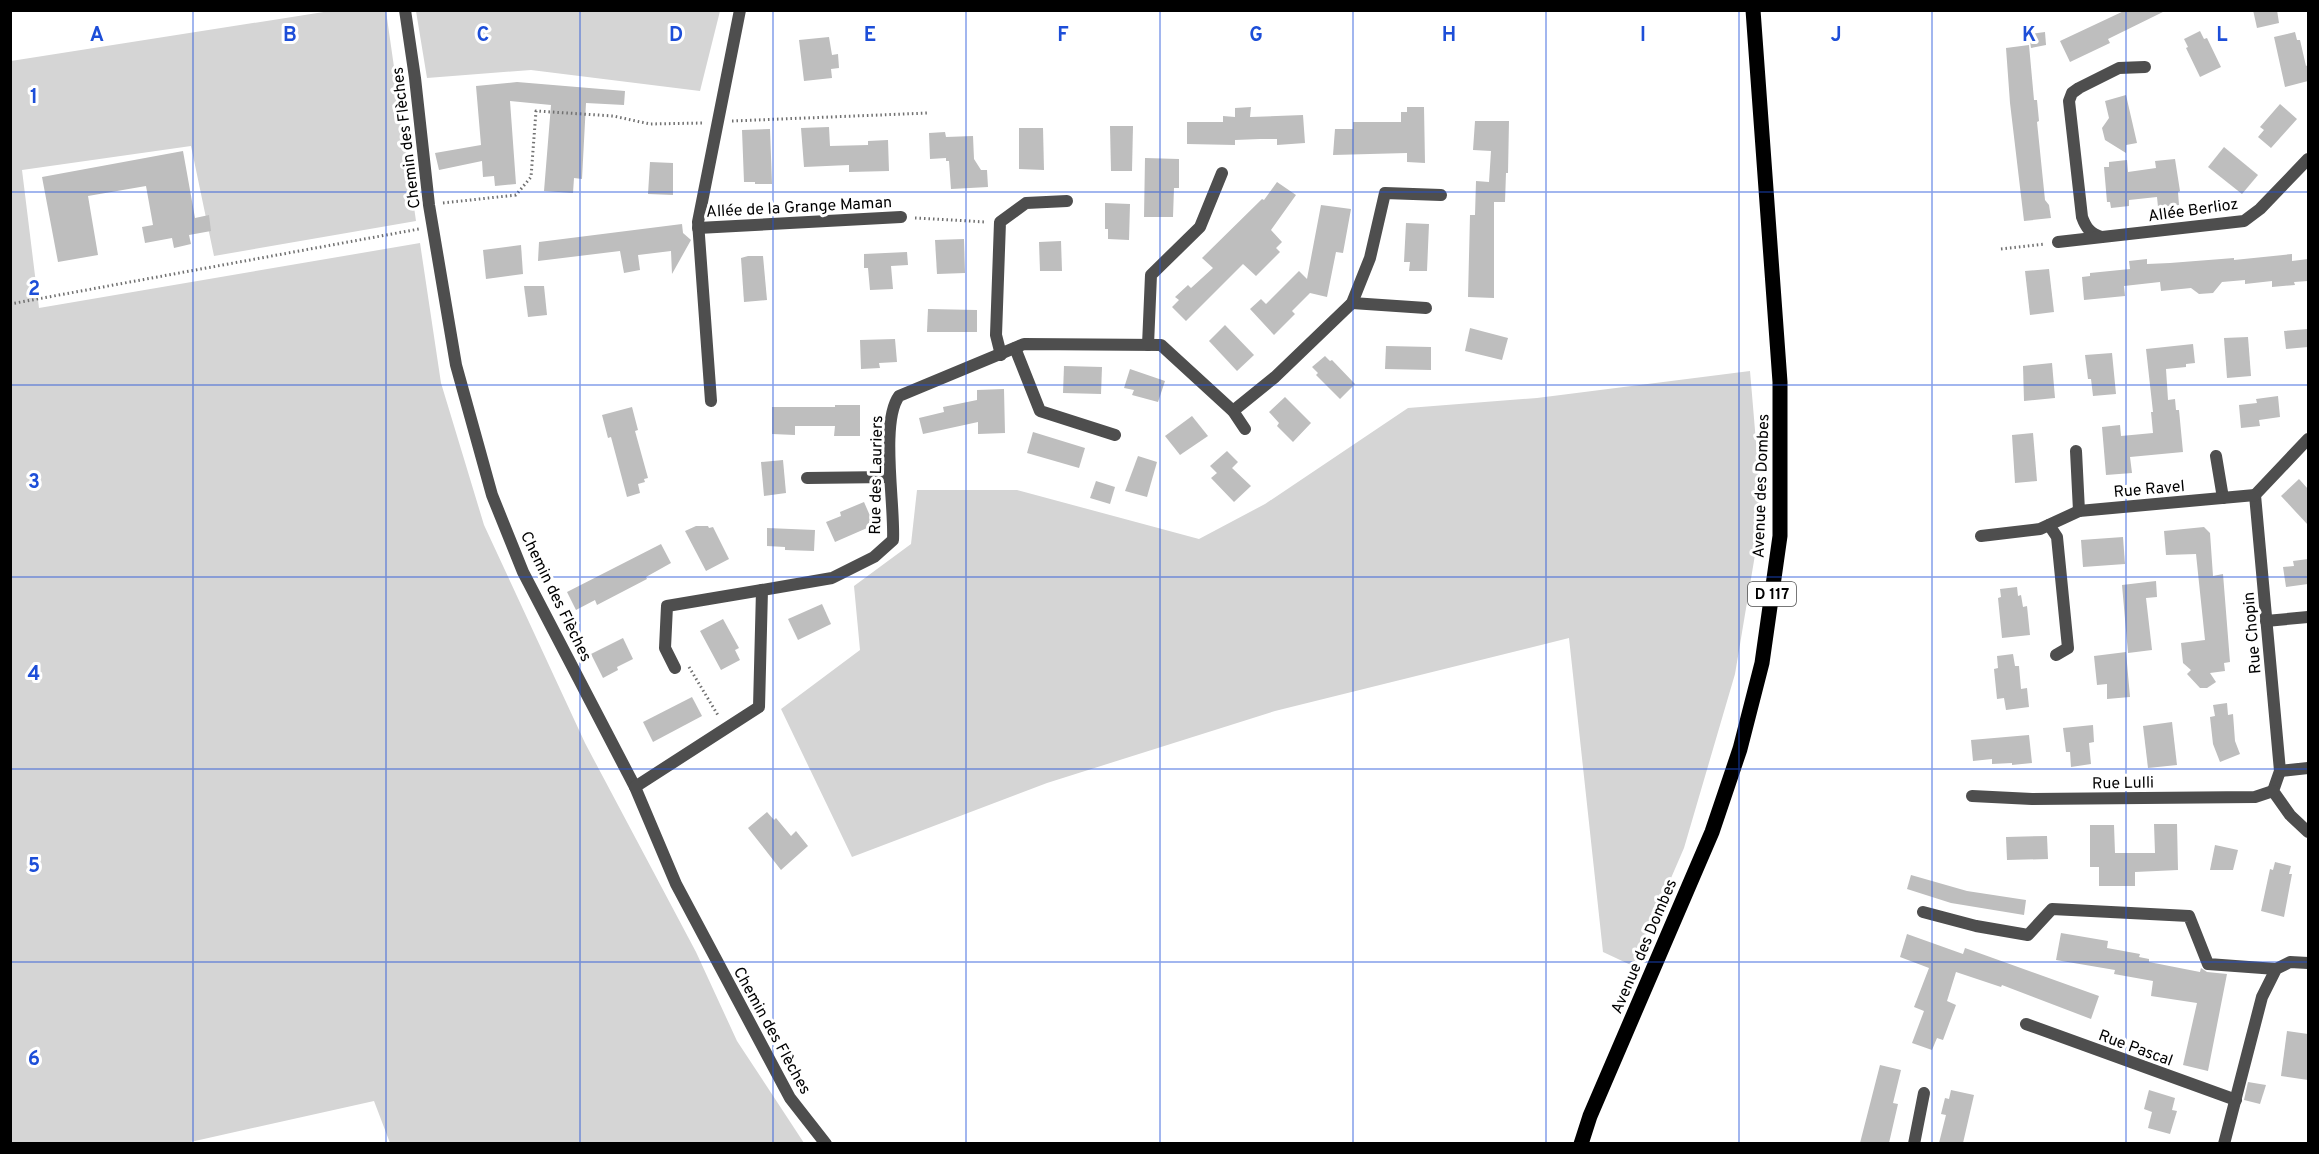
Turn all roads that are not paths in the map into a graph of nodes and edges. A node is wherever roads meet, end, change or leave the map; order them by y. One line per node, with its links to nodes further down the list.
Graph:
1 (405, 10): 39 (street, Chemin des Flèches)
2 (740, 10): 10 (street, Allée de la Grange Maman)
3 (1753, 10): 50 (main road, Avenue des Dombes / D 117)
4 (2145, 67): 11 (street)
5 (2308, 159): 11 (street, Allée Berlioz)
6 (1222, 173): 15 (street)
7 (1442, 195): 13 (street)
8 (1067, 201): 17 (street)
9 (901, 217): 10 (street, Allée de la Grange Maman)
10 (698, 228): 18 (street, Allée de la Grange Maman)
11 (2102, 237): 12 (street, Allée Berlioz)
12 (2058, 242)
13 (1352, 303): 14 (street); 19 (street)
14 (1426, 308)
15 (1148, 345): 16 (street, Rue des Lauriers); 19 (street, Rue des Lauriers)
16 (1015, 348): 17 (street, Rue des Lauriers); 21 (street)
17 (1001, 355): 25 (street, Rue des Lauriers)
18 (711, 401)
19 (1233, 411): 20 (street, Rue des Lauriers)
20 (1245, 429)
21 (1115, 435)
22 (2308, 439): 27 (street)
23 (2076, 451): 29 (street)
24 (2216, 456): 28 (street)
25 (889, 477): 26 (street); 32 (street, Rue des Lauriers)
26 (807, 478)
27 (2255, 495): 28 (street, Rue Ravel); 34 (street, Rue Chopin)
28 (2223, 498): 29 (street, Rue Ravel)
29 (2079, 511): 30 (street, Rue Ravel)
30 (2049, 525): 31 (street, Rue Ravel); 35 (street)
31 (1981, 536)
32 (762, 590): 36 (street); 39 (street)
33 (2308, 617): 34 (street)
34 (2266, 621): 38 (street, Rue Chopin)
35 (2056, 655)
36 (675, 668)
37 (2308, 768): 38 (street)
38 (2280, 771): 40 (street, Rue Chopin)
39 (635, 787): 49 (street, Chemin des Flèches)
40 (2273, 791): 41 (street, Rue Lulli); 42 (street)
41 (1972, 796)
42 (2308, 832)
43 (1923, 912): 45 (street)
44 (2308, 963): 45 (street)
45 (2276, 969): 48 (street)
46 (2026, 1024): 48 (street, Rue Pascal)
47 (1924, 1093): 51 (street)
48 (2236, 1100): 52 (street)
49 (826, 1143)
50 (1581, 1143)
51 (1914, 1143)
52 (2224, 1143)

